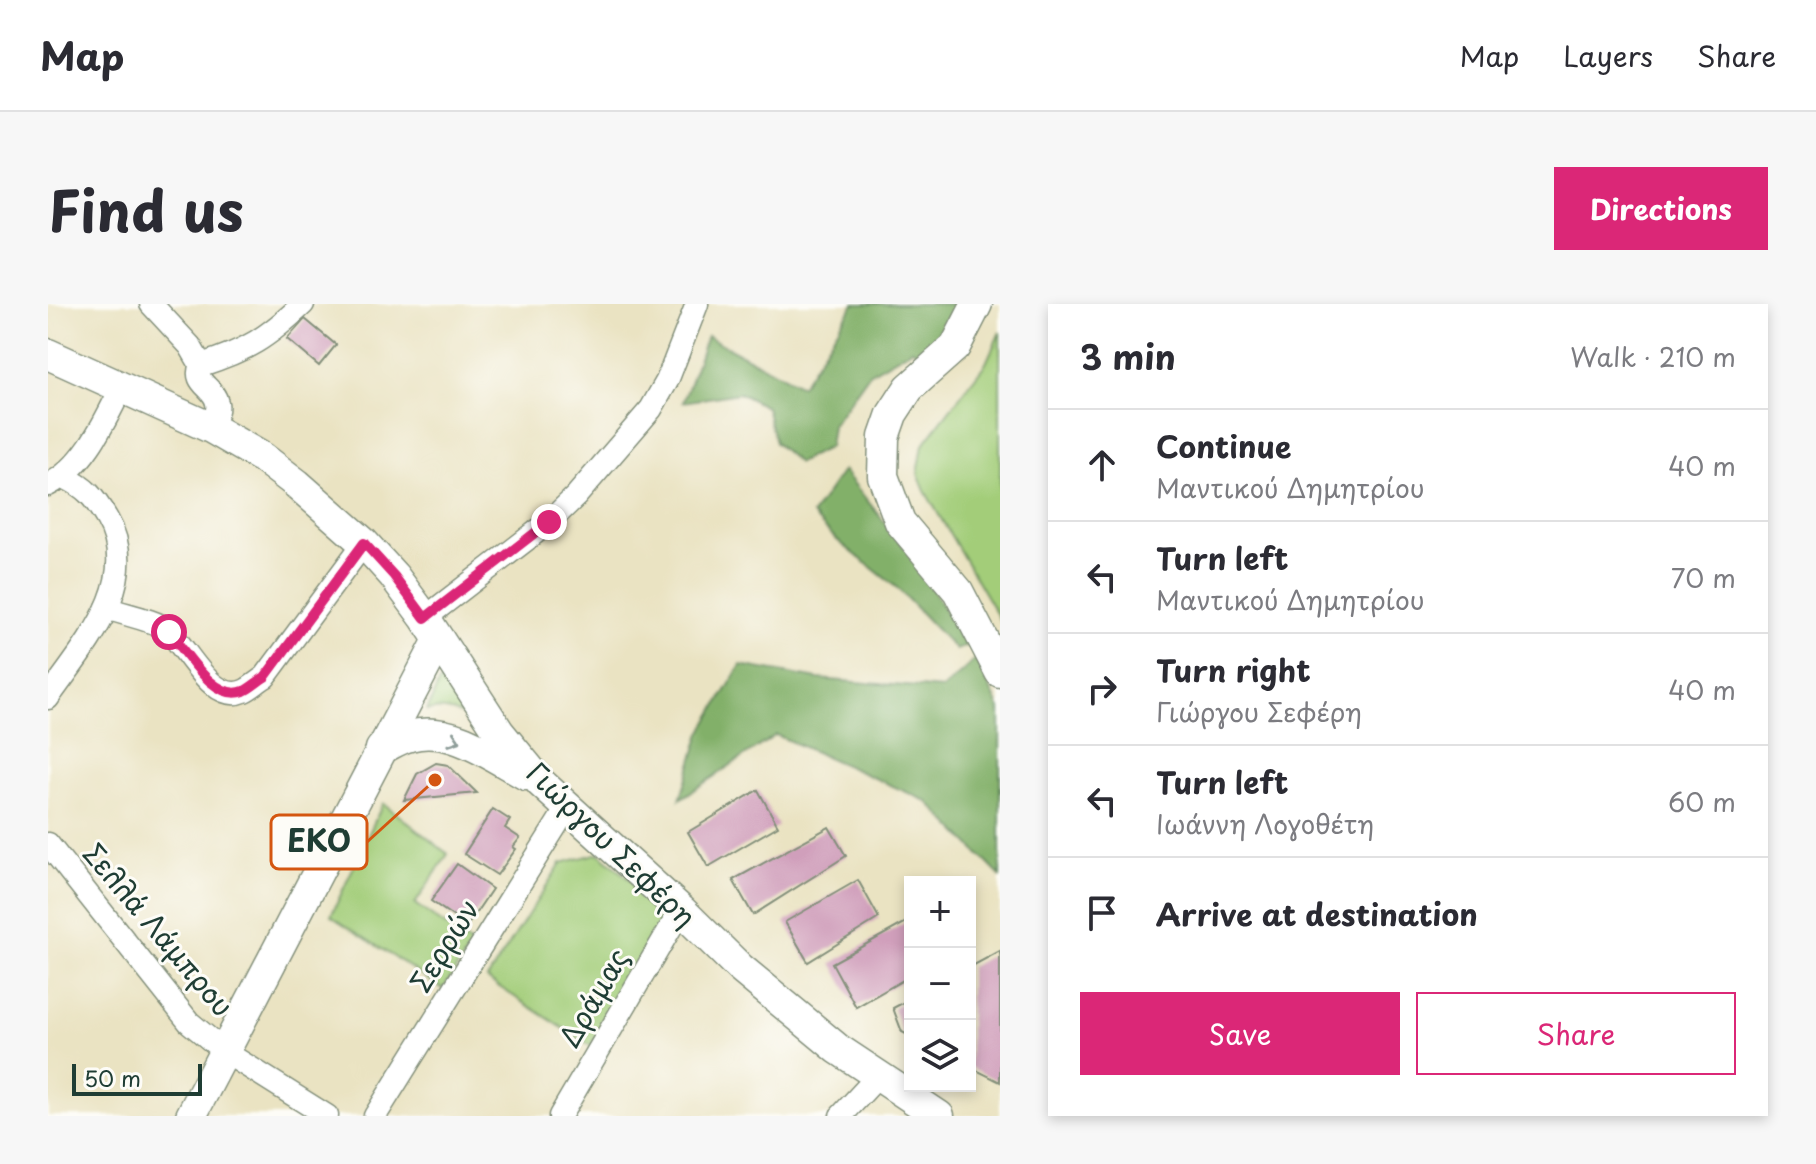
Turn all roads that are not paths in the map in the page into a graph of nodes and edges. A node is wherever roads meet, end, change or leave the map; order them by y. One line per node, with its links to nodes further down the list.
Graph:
1 (151, 304): 6 (street)
2 (303, 304): 6 (street)
3 (697, 304): 12 (street)
4 (977, 304): 13 (main road)
5 (48, 354): 7 (main road, Γιώργου Σεφέρη)
6 (201, 365): 8 (street)
7 (121, 389): 8 (main road, Γιώργου Σεφέρη); 9 (street)
8 (211, 428): 10 (main road, Γιώργου Σεφέρη)
9 (56, 481): 11 (street)
10 (364, 543): 11 (street); 12 (main road, Γιώργου Σεφέρη)
11 (107, 608): 14 (street)
12 (432, 629): 15 (main road); 16 (main road, Γιώργου Σεφέρη)
13 (1000, 672)
14 (48, 698)
15 (381, 749): 16 (main road, one-way to 16); 20 (main road)
16 (541, 783): 17 (main road, Γιώργου Σεφέρη)
17 (567, 808): 19 (main road, Γιώργου Σεφέρη); 24 (street, Σερρών)
18 (48, 844): 20 (street, Σελλά Λάμπρου)
19 (681, 910): 21 (main road, Γιώργου Σεφέρη); 25 (street, Δράμας)
20 (225, 1052): 22 (main road); 23 (street, Σελλά Λάμπρου)
21 (877, 1077): 26 (street); 27 (main road, Γιώργου Σεφέρη)
22 (191, 1116)
23 (327, 1116)
24 (375, 1116)
25 (560, 1116)
26 (841, 1116)
27 (939, 1116)

